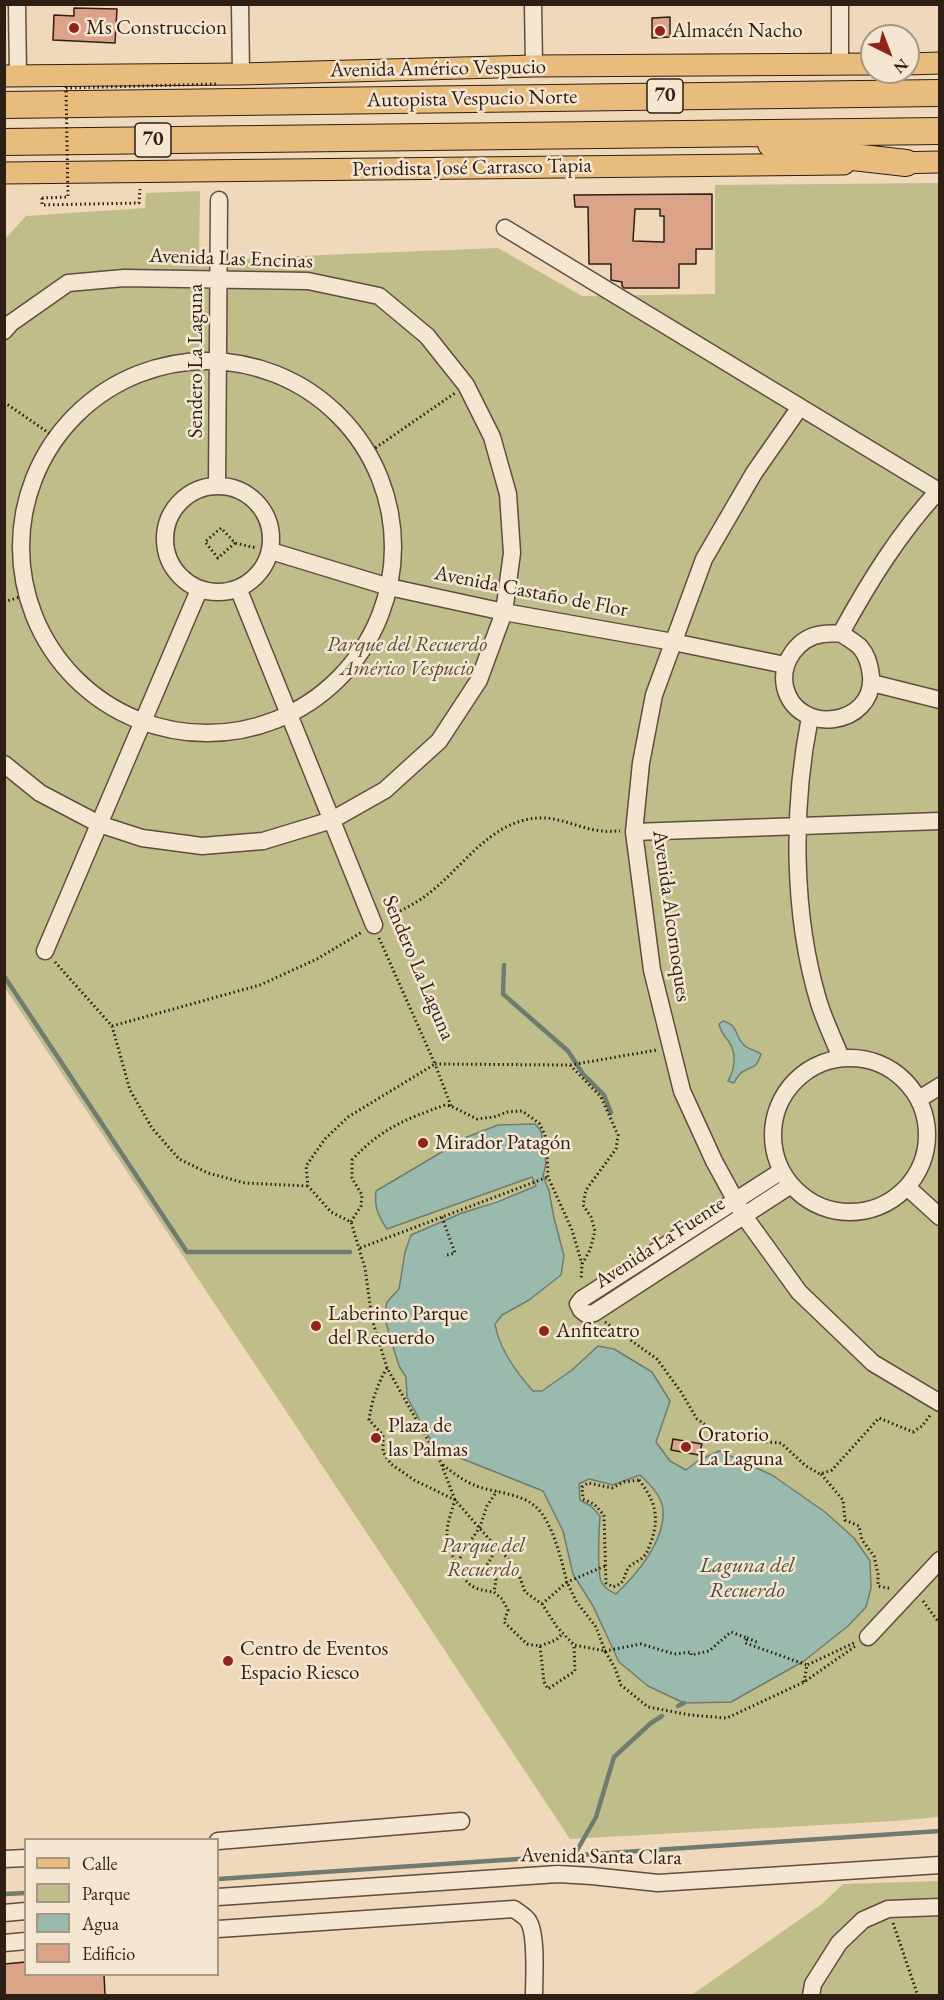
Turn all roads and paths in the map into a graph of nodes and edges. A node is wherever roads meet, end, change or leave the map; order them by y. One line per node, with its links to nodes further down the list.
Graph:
1 (17, 4): 11 (street)
2 (240, 4): 10 (street)
3 (533, 4): 9 (street)
4 (840, 4): 8 (street)
5 (939, 63): 7 (main road)
6 (860, 64): 8 (main road, Avenida Américo Vespucio)
7 (920, 64)
8 (840, 65): 9 (main road, Avenida Américo Vespucio)
9 (534, 66): 10 (main road, Avenida Américo Vespucio)
10 (242, 74): 11 (main road, Avenida Américo Vespucio)
11 (11, 76)
12 (216, 84): 22 (path, bridge)
13 (939, 93): 14 (highway, Autopista Vespucio Norte / 70)
14 (4, 105)
15 (939, 131): 16 (highway, Autopista Vespucio Norte / 70)
16 (706, 133): 17 (highway, Autopista Vespucio Norte / 70); 19 (highway)
17 (4, 142)
18 (939, 162): 19 (main road, Periodista José Carrasco Tapia)
19 (906, 163): 20 (main road, Periodista José Carrasco Tapia)
20 (4, 174)
21 (219, 200): 24 (street, Sendero La Laguna)
22 (139, 202)
23 (505, 228): 29 (street)
24 (219, 280): 25 (street, Avenida Las Encinas); 26 (street, Sendero La Laguna); 27 (street, Avenida Las Encinas)
25 (4, 331)
26 (218, 356): 30 (street); 31 (street); 32 (street, Sendero La Laguna)
27 (466, 385): 31 (path); 41 (street, Avenida Las Encinas)
28 (4, 402): 30 (path)
29 (800, 407): 33 (street); 43 (street, Avenida Alcornoques)
30 (56, 438): 39 (street)
31 (368, 453): 36 (street)
32 (217, 486): 35 (street); 38 (street)
33 (939, 491): 42 (street)
34 (235, 543): 34 (path); 35 (path)
35 (271, 551): 36 (street, Avenida Castaño de Flor); 37 (street)
36 (389, 587): 41 (street, Avenida Castaño de Flor); 47 (street)
37 (238, 588): 38 (street); 47 (street, Sendero La Laguna)
38 (199, 590): 49 (street)
39 (26, 594): 40 (path); 49 (street)
40 (4, 602)
41 (504, 612): 43 (street, Avenida Castaño de Flor); 51 (street, Avenida Las Encinas)
42 (841, 633): 44 (street); 45 (street)
43 (673, 642): 44 (street, Avenida Castaño de Flor); 55 (street, Avenida Alcornoques)
44 (785, 665): 48 (street)
45 (872, 683): 46 (street); 48 (street)
46 (939, 700)
47 (289, 715): 49 (street); 51 (street, Sendero La Laguna)
48 (810, 717): 54 (street)
49 (142, 723): 53 (street)
50 (4, 764): 53 (street, Avenida Las Encinas)
51 (332, 820): 53 (street, Avenida Las Encinas); 56 (street, Sendero La Laguna)
52 (939, 821): 54 (street)
53 (99, 824): 57 (street)
54 (797, 826): 55 (street); 60 (street)
55 (634, 832): 56 (path); 59 (street, Avenida Alcornoques)
56 (374, 925): 58 (path); 61 (path, Sendero La Laguna)
57 (45, 951): 58 (path)
58 (112, 1026): 68 (path)
59 (671, 1048): 62 (path); 70 (street, Avenida Alcornoques)
60 (841, 1058): 64 (street); 67 (street)
61 (435, 1064): 62 (path); 65 (path); 68 (path, Sendero La Laguna)
62 (571, 1065): 77 (path)
63 (939, 1086): 64 (street)
64 (919, 1099): 69 (street)
65 (451, 1106): 66 (path); 74 (path)
66 (548, 1177): 71 (path); 77 (path)
67 (785, 1178): 69 (street); 70 (street, Avenida La Fuente); 72 (street, Avenida La Fuente)
68 (308, 1186): 74 (path)
69 (907, 1187): 73 (street)
70 (735, 1200): 72 (street, Avenida Alcornoques); 78 (street, Avenida La Fuente)
71 (442, 1216): 75 (path); 76 (path)
72 (744, 1216): 79 (street, Avenida La Fuente); 81 (street, Avenida Alcornoques)
73 (939, 1217)
74 (351, 1222): 75 (path)
75 (360, 1248): 80 (path)
76 (444, 1256)
77 (582, 1264): 78 (path)
78 (582, 1299): 79 (street, Avenida La Fuente)
79 (594, 1313): 83 (path)
80 (387, 1368): 82 (path); 85 (path)
81 (939, 1402): 83 (path)
82 (441, 1463): 84 (path); 85 (path)
83 (820, 1474): 92 (path)
84 (496, 1491): 86 (path); 91 (path)
85 (455, 1500): 86 (path); 89 (path)
86 (480, 1527): 87 (path); 89 (path)
87 (497, 1548): 93 (path); 94 (path)
88 (939, 1560): 92 (street)
89 (457, 1565): 93 (path)
90 (605, 1566): 90 (path); 91 (path)
91 (567, 1582): 94 (path); 102 (path)
92 (913, 1588): 95 (path); 97 (street)
93 (494, 1592): 101 (path)
94 (542, 1604): 96 (path)
95 (939, 1624)
96 (563, 1633): 100 (path); 101 (path)
97 (868, 1637): 103 (path); 104 (path)
98 (747, 1638): 99 (path); 102 (path); 103 (path)
99 (759, 1643)
100 (574, 1645): 101 (path); 102 (path)
101 (540, 1646)
102 (605, 1651): 104 (path)
103 (807, 1665): 104 (path)
104 (804, 1682)
105 (461, 1821): 106 (street)
106 (219, 1841)
107 (939, 1856): 111 (street, Avenida Santa Clara)
108 (24, 1858): 109 (street)
109 (4, 1859)
110 (939, 1865): 111 (street, Avenida Santa Clara)
111 (912, 1867): 112 (street, Avenida Santa Clara)
112 (219, 1898)
113 (939, 1907): 114 (street)
114 (888, 1910): 121 (street); 122 (path)
115 (24, 1911): 116 (street)
116 (4, 1913)
117 (219, 1929): 120 (street)
118 (24, 1941): 119 (street)
119 (4, 1942)
120 (534, 1995)
121 (811, 1995)
122 (918, 1995)

